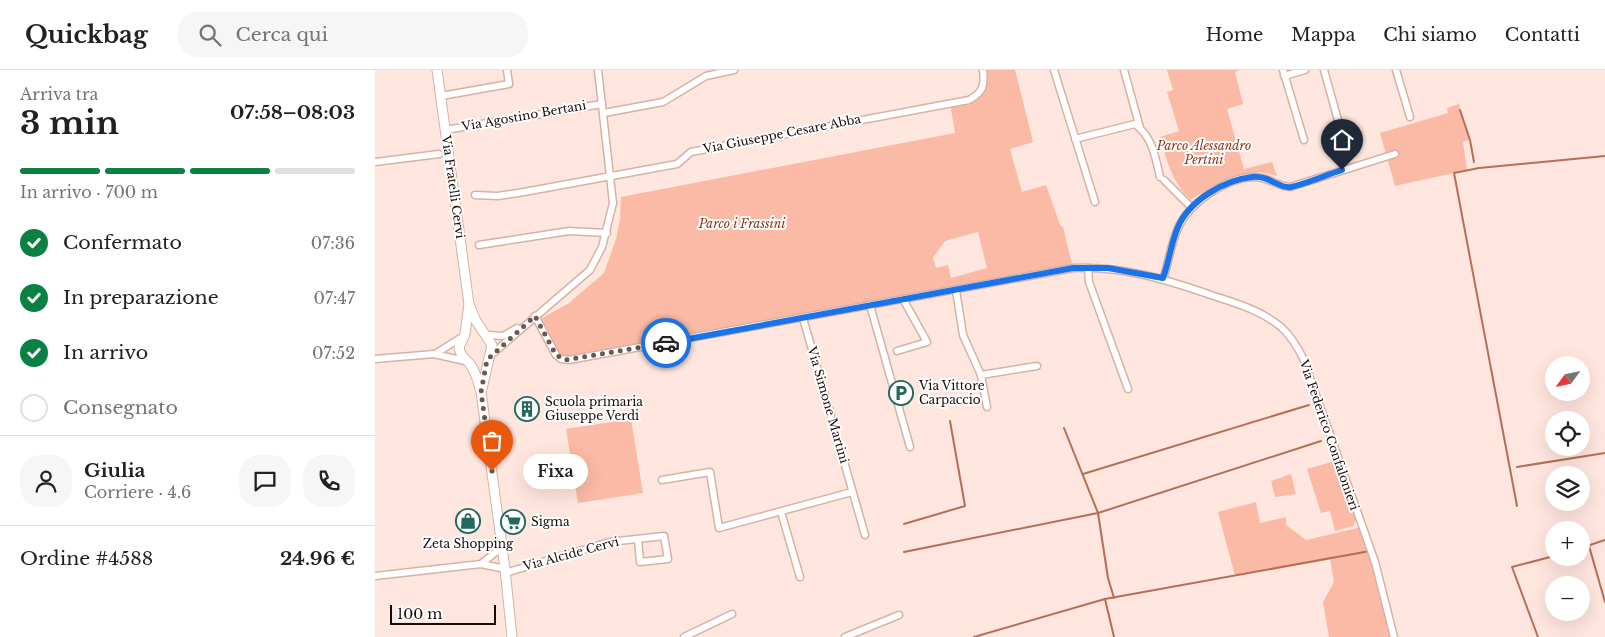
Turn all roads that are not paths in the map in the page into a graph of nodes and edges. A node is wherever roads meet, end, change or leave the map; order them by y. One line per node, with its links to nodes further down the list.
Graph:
1 (437, 70): 12 (main road, Via Fratelli Cervi)
2 (507, 70): 12 (street)
3 (598, 70): 13 (street)
4 (734, 70): 14 (street)
5 (983, 70): 24 (street, Via Giuseppe Cesare Abba)
6 (1054, 70): 19 (street)
7 (1124, 70): 16 (street)
8 (1305, 70): 11 (street)
9 (1324, 70): 18 (street)
10 (1396, 70): 15 (street)
11 (1283, 73): 20 (street)
12 (441, 96): 17 (main road, Via Fratelli Cervi)
13 (602, 104): 14 (street); 17 (street, Via Agostino Bertani)
14 (604, 113): 24 (street)
15 (1410, 117)
16 (1140, 128): 19 (street); 27 (street)
17 (445, 130): 34 (main road, Via Fratelli Cervi)
18 (1341, 132)
19 (1075, 139): 26 (street)
20 (1304, 140)
21 (439, 154): 23 (street)
22 (1395, 154): 27 (street)
23 (375, 162)
24 (611, 176): 25 (street, Via Giuseppe Cesare Abba); 28 (street)
25 (475, 195)
26 (1095, 202)
27 (1193, 208): 31 (street)
28 (607, 233): 29 (street); 36 (street)
29 (479, 245)
30 (1088, 268): 31 (street, Via Federico Confalonieri); 32 (street, Via Federico Confalonieri); 48 (street)
31 (1163, 278): 67 (street, Via Federico Confalonieri)
32 (956, 290): 33 (street, Via Federico Confalonieri); 47 (street)
33 (903, 299): 35 (street, Via Federico Confalonieri); 41 (street)
34 (469, 304): 39 (main road, Via Fratelli Cervi); 40 (main road, Via Fratelli Cervi)
35 (871, 305): 37 (street, Via Federico Confalonieri); 51 (street)
36 (535, 316): 37 (street, Via Federico Confalonieri); 38 (street)
37 (803, 318): 53 (street, Via Simone Martini)
38 (527, 322): 39 (street); 43 (street)
39 (486, 334): 40 (main road); 43 (main road, Via Fratelli Cervi)
40 (463, 336): 42 (street); 45 (main road, Via Fratelli Cervi)
41 (897, 351)
42 (435, 354): 44 (street); 45 (street)
43 (489, 358): 45 (main road); 49 (main road, Via Fratelli Cervi)
44 (375, 359)
45 (467, 362): 49 (main road, Via Fratelli Cervi)
46 (1037, 366): 47 (street)
47 (981, 375): 50 (street)
48 (1128, 389)
49 (481, 392): 57 (main road, Via Fratelli Cervi)
50 (987, 407)
51 (910, 447)
52 (662, 480): 54 (street)
53 (852, 492): 54 (street); 55 (street, Via Simone Martini)
54 (781, 512): 61 (street)
55 (865, 535)
56 (638, 539): 56 (street, Via Alcide Cervi); 59 (street, Via Alcide Cervi)
57 (502, 546): 58 (street); 59 (main road, Via Fratelli Cervi)
58 (481, 564): 59 (street); 60 (street)
59 (505, 571): 64 (main road, Via Fratelli Cervi)
60 (375, 576)
61 (801, 577)
62 (732, 614): 65 (street)
63 (899, 614): 66 (street)
64 (512, 637)
65 (684, 637)
66 (845, 637)
67 (1394, 637)

